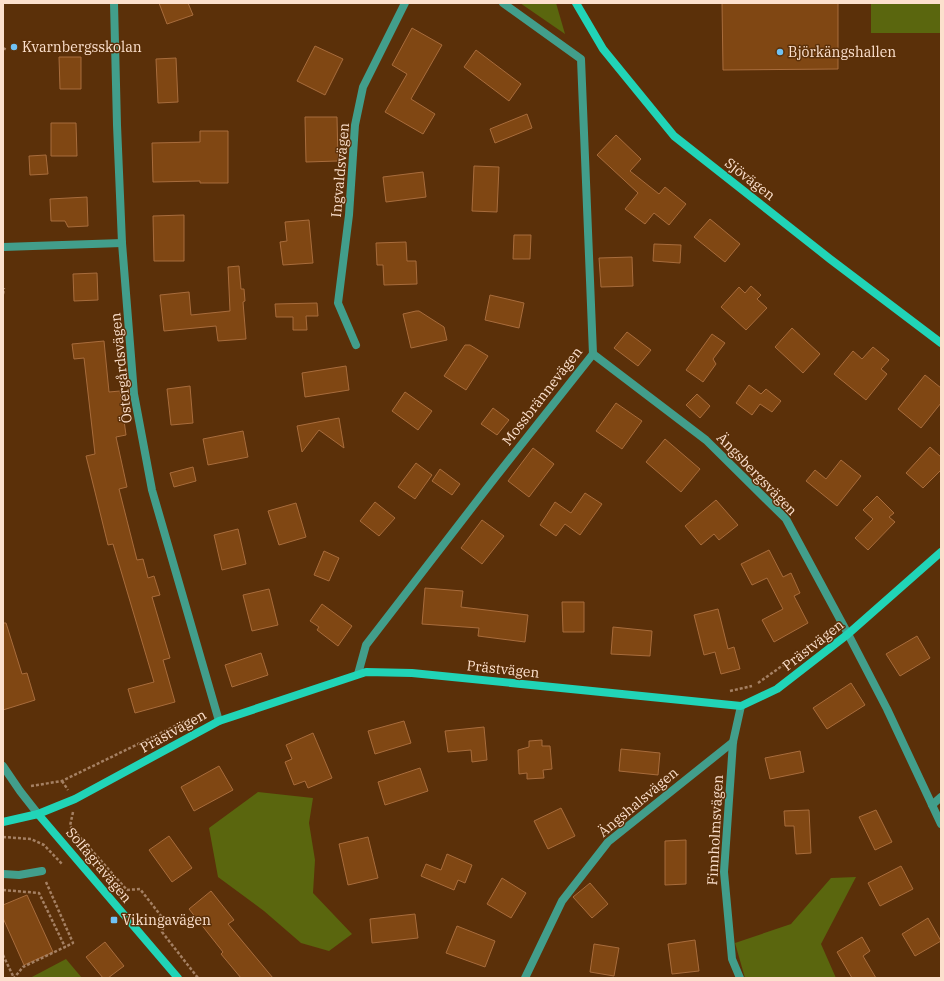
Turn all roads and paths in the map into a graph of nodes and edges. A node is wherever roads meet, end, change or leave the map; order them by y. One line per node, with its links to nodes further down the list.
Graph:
1 (114, 3): 7 (street, Östergårdsvägen)
2 (405, 3): 12 (street, Ingvaldsvägen)
3 (503, 3): 13 (street, Mossbrännevägen)
4 (576, 3): 11 (street, Sjövägen)
5 (3, 48): 6 (path)
6 (7, 50)
7 (122, 243): 8 (street); 18 (street, Östergårdsvägen)
8 (3, 247)
9 (4, 288): 10 (path)
10 (3, 294)
11 (941, 344)
12 (356, 345)
13 (593, 354): 15 (street, Ängsbergsvägen); 16 (street, Mossbrännevägen)
14 (941, 552): 15 (street, Prästvägen)
15 (848, 634): 17 (street, Prästvägen); 24 (street, Ängsbergsvägen)
16 (358, 674): 17 (street, Prästvägen); 18 (street, Prästvägen)
17 (741, 706): 19 (street, Finnholmsvägen)
18 (219, 721): 23 (street, Prästvägen)
19 (733, 742): 38 (street, Ängshalsvägen); 39 (street, Finnholmsvägen)
20 (3, 766): 25 (street)
21 (62, 781): 23 (path)
22 (941, 797): 24 (street)
23 (75, 800): 25 (street, Prästvägen); 37 (path)
24 (932, 806): 27 (street, Ängsbergsvägen)
25 (38, 814): 26 (street); 36 (street, Solfagravägen)
26 (3, 822)
27 (941, 824)
28 (3, 837): 29 (path)
29 (66, 867)
30 (42, 871): 31 (street); 33 (path)
31 (3, 874)
32 (3, 890): 33 (path)
33 (65, 947): 35 (path)
34 (3, 955): 35 (path)
35 (14, 978)
36 (178, 978)
37 (198, 978)
38 (525, 978)
39 (740, 978)

